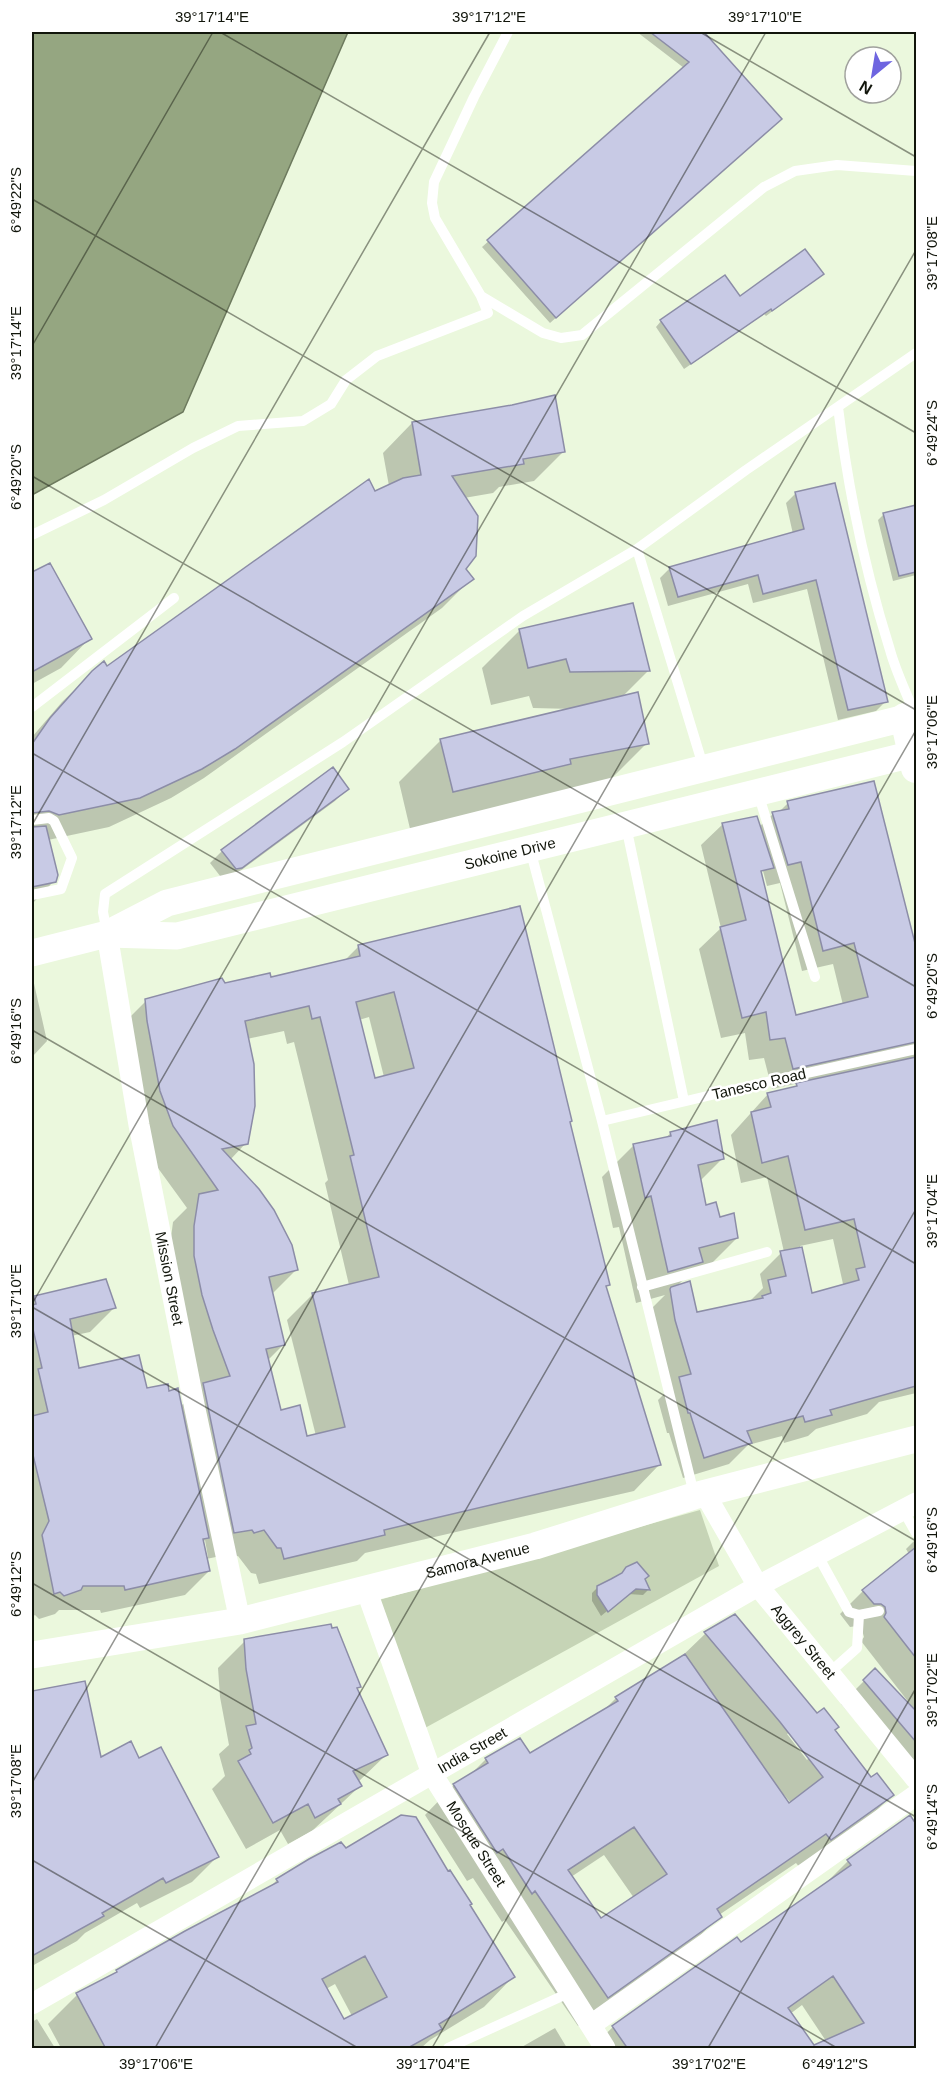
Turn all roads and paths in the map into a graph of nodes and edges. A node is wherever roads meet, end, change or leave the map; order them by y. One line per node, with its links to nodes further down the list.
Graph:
1 (508, 32): 3 (lane)
2 (916, 171): 3 (lane)
3 (481, 296): 6 (lane)
4 (916, 353): 5 (lane)
5 (838, 407): 7 (lane); 10 (lane)
6 (32, 535)
7 (637, 549): 11 (lane); 17 (lane)
8 (174, 598): 9 (lane)
9 (32, 707)
10 (914, 737): 11 (street, Sokoine Drive); 12 (street, Sokoine Drive)
11 (704, 770): 17 (street, Sokoine Drive)
12 (758, 793): 14 (street, Sokoine Drive); 19 (lane)
13 (32, 820): 16 (lane)
14 (626, 825): 15 (street, Sokoine Drive); 21 (lane)
15 (530, 849): 17 (street, Sokoine Drive); 22 (lane)
16 (32, 895)
17 (107, 934): 18 (street, Sokoine Drive); 34 (street, Mission Street)
18 (32, 953)
19 (815, 977)
20 (916, 1049): 21 (lane, Tanesco Road)
21 (684, 1101): 22 (lane, Tanesco Road)
22 (602, 1121): 24 (lane)
23 (768, 1252): 24 (lane)
24 (642, 1287): 26 (lane)
25 (916, 1439): 26 (street, Samora Avenue)
26 (699, 1495): 30 (street, Aggrey Street); 31 (street, Samora Avenue)
27 (910, 1507): 28 (lane); 29 (street, India Street)
28 (916, 1533)
29 (817, 1554): 30 (street, India Street); 33 (lane)
30 (758, 1586): 36 (street, Aggrey Street); 37 (street, India Street)
31 (366, 1589): 34 (street, Samora Avenue); 37 (street, Mosque Street)
32 (879, 1611): 33 (lane)
33 (859, 1615): 36 (lane)
34 (240, 1621): 35 (street, Samora Avenue)
35 (32, 1656)
36 (829, 1673): 38 (street, Aggrey Street)
37 (432, 1774): 40 (street, Mosque Street); 41 (street, India Street)
38 (916, 1779)
39 (916, 1795): 42 (street)
40 (571, 1992): 42 (street, Mosque Street); 43 (lane)
41 (32, 2004)
42 (591, 2025): 44 (street, Mosque Street)
43 (448, 2049)
44 (605, 2049)

